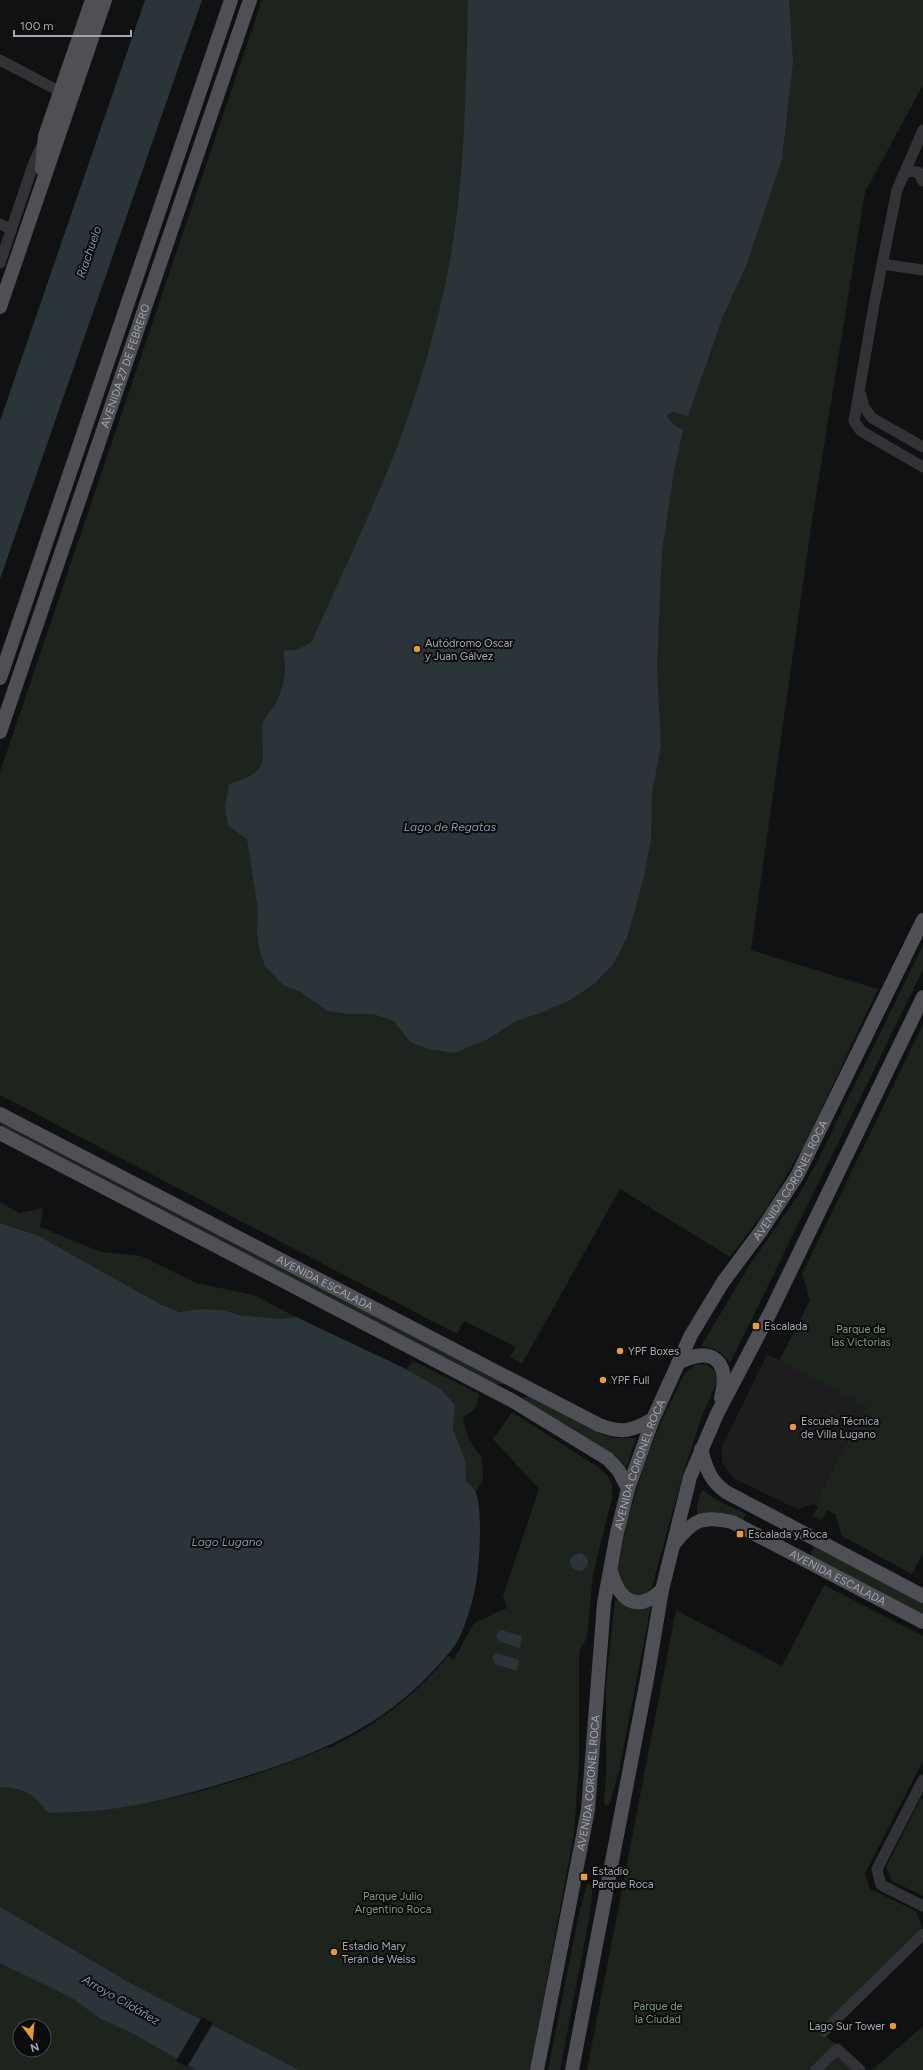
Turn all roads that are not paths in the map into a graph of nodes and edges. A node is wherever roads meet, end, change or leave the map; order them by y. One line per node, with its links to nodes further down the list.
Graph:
1 (92, 0): 6 (main road)
2 (105, 0): 11 (main road)
3 (231, 0): 21 (main road, AVENIDA 27 DE FEBRERO)
4 (250, 0): 22 (main road, AVENIDA 27 DE FEBRERO)
5 (0, 60): 6 (street)
6 (61, 92): 8 (main road)
7 (923, 130): 9 (street)
8 (44, 142): 11 (main road); 13 (street)
9 (903, 175): 10 (street); 15 (street)
10 (923, 181)
11 (41, 185): 17 (main road)
12 (0, 224): 13 (street)
13 (11, 229): 14 (street)
14 (1, 259)
15 (882, 264): 16 (street); 18 (street)
16 (923, 270)
17 (0, 307)
18 (859, 390): 19 (street); 20 (street)
19 (923, 447)
20 (923, 466)
21 (0, 678)
22 (0, 732)
23 (923, 920): 27 (main road, AVENIDA CORONEL ROCA)
24 (923, 997): 30 (main road)
25 (0, 1114): 28 (main road, AVENIDA ESCALADA)
26 (0, 1133): 29 (main road, AVENIDA ESCALADA)
27 (678, 1363): 30 (main road); 31 (main road, AVENIDA CORONEL ROCA)
28 (522, 1385): 29 (main road); 31 (main road, AVENIDA ESCALADA)
29 (513, 1401): 33 (main road, AVENIDA ESCALADA)
30 (717, 1414): 32 (main road)
31 (653, 1419): 33 (main road, AVENIDA CORONEL ROCA)
32 (701, 1449): 35 (main road, AVENIDA ESCALADA); 37 (main road)
33 (628, 1489): 38 (main road, AVENIDA CORONEL ROCA)
34 (748, 1529): 35 (main road); 36 (main road); 37 (main road, AVENIDA ESCALADA); 41 (main road, AVENIDA ESCALADA)
35 (796, 1530): 36 (main road, AVENIDA ESCALADA)
36 (810, 1537): 40 (main road, AVENIDA ESCALADA)
37 (672, 1547): 39 (main road)
38 (610, 1571): 39 (main road); 46 (main road, AVENIDA CORONEL ROCA)
39 (662, 1590): 47 (main road)
40 (923, 1596)
41 (923, 1622)
42 (923, 1780): 43 (street)
43 (923, 1906)
44 (923, 1934): 45 (street)
45 (824, 2031)
46 (537, 2070)
47 (572, 2070)
48 (816, 2070): 49 (street)
49 (860, 2070)

